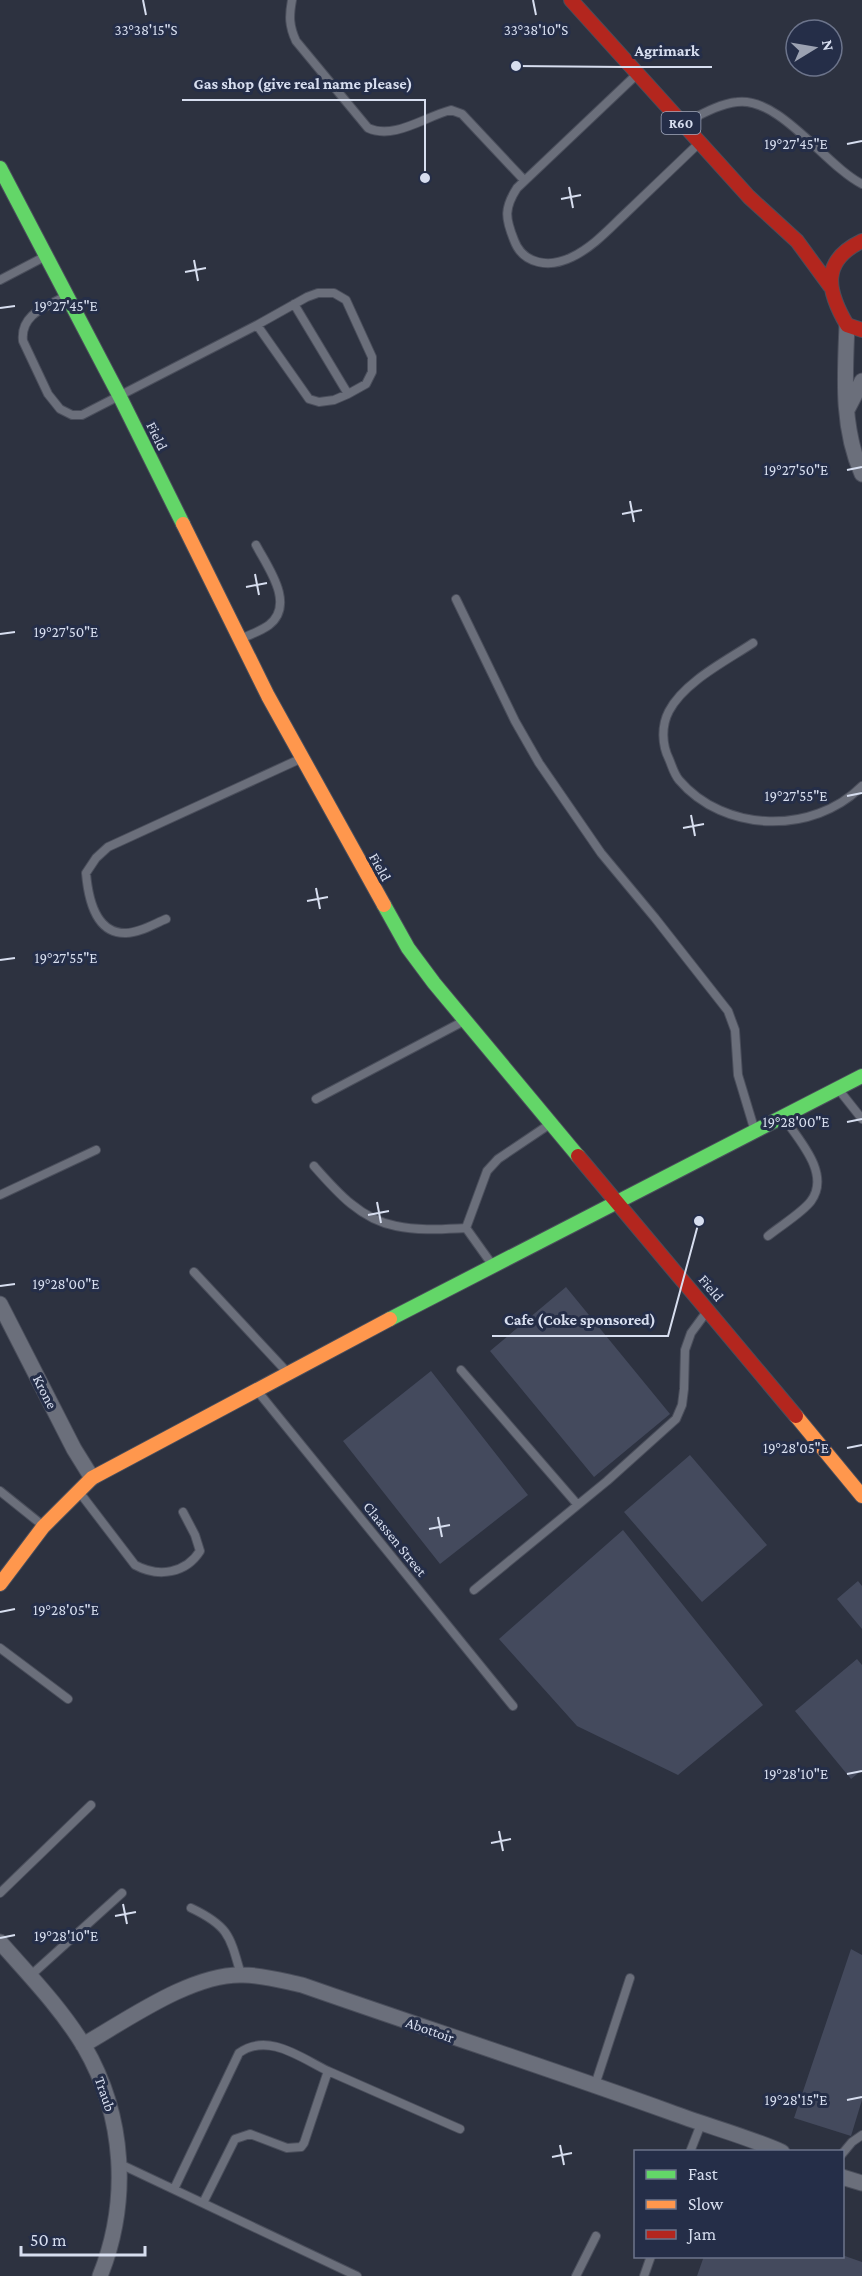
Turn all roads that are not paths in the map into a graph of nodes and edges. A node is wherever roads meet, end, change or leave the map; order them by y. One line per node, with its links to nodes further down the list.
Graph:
1 (292, 0): 7 (lane)
2 (571, 0): 3 (street, R60)
3 (637, 75): 4 (street, R60); 7 (lane)
4 (682, 124): 5 (street, R60); 8 (lane)
5 (700, 143): 7 (lane); 9 (street, R60)
6 (0, 168): 12 (street, Field)
7 (524, 180)
8 (862, 184)
9 (797, 241): 11 (street); 14 (street, R60)
10 (862, 241): 11 (street)
11 (847, 249): 14 (street)
12 (46, 256): 13 (lane); 15 (street, Field)
13 (0, 280)
14 (830, 286): 18 (street, R60)
15 (67, 296): 21 (street, Field); 21 (lane)
16 (294, 304): 17 (lane); 20 (lane); 20 (lane)
17 (257, 325): 20 (lane); 21 (lane)
18 (855, 327): 22 (street)
19 (862, 381): 22 (street)
20 (348, 394)
21 (120, 397): 26 (street, Field)
22 (846, 410): 23 (street)
23 (862, 474)
24 (256, 545): 26 (lane)
25 (456, 599): 38 (lane)
26 (239, 640): 28 (street, Field)
27 (753, 643): 29 (lane)
28 (301, 758): 30 (lane); 31 (street, Field)
29 (862, 786)
30 (166, 919)
31 (465, 1021): 34 (lane); 37 (street, Field)
32 (862, 1076): 33 (street)
33 (838, 1089): 35 (street); 36 (lane)
34 (316, 1099)
35 (783, 1117): 38 (street); 44 (lane)
36 (862, 1119)
37 (551, 1123): 42 (street, Field); 43 (lane)
38 (755, 1131): 42 (street)
39 (96, 1150): 41 (lane)
40 (314, 1166): 43 (lane)
41 (0, 1195)
42 (618, 1202): 45 (street); 48 (street, Field)
43 (466, 1228): 45 (lane)
44 (768, 1236)
45 (492, 1265): 50 (street)
46 (194, 1272): 50 (lane)
47 (0, 1304): 52 (street, Krone)
48 (708, 1311): 55 (street, Field); 56 (lane)
49 (461, 1370): 56 (lane)
50 (288, 1373): 51 (street)
51 (256, 1389): 52 (street); 63 (lane, Claassen Street)
52 (92, 1478): 54 (street)
53 (0, 1491): 58 (lane)
54 (78, 1491): 57 (lane); 58 (street)
55 (862, 1496)
56 (577, 1504): 60 (lane)
57 (183, 1512)
58 (43, 1527): 59 (street)
59 (0, 1584)
60 (474, 1590)
61 (0, 1648): 62 (lane)
62 (68, 1699)
63 (513, 1706)
64 (91, 1806): 65 (lane)
65 (0, 1893)
66 (122, 1893): 70 (lane)
67 (191, 1908): 69 (lane)
68 (0, 1942): 70 (street, Traub)
69 (241, 1974): 72 (street, Abottoir); 74 (street, Abottoir)
70 (30, 1976): 72 (street, Traub)
71 (630, 1978): 74 (lane)
72 (83, 2045): 81 (street, Traub)
73 (328, 2071): 76 (lane); 84 (lane); 85 (lane)
74 (595, 2085): 75 (street, Abottoir)
75 (701, 2124): 78 (lane); 79 (street, Abottoir)
76 (460, 2129)
77 (862, 2135): 80 (lane)
78 (690, 2150)
79 (779, 2150)
80 (844, 2153)
81 (120, 2164): 84 (lane); 88 (street, Traub)
82 (844, 2177): 83 (street)
83 (862, 2183)
84 (174, 2189): 85 (lane)
85 (203, 2203): 89 (lane)
86 (596, 2236): 90 (lane)
87 (650, 2258): 91 (lane)
88 (100, 2276)
89 (357, 2276)
90 (576, 2276)
91 (644, 2276)

